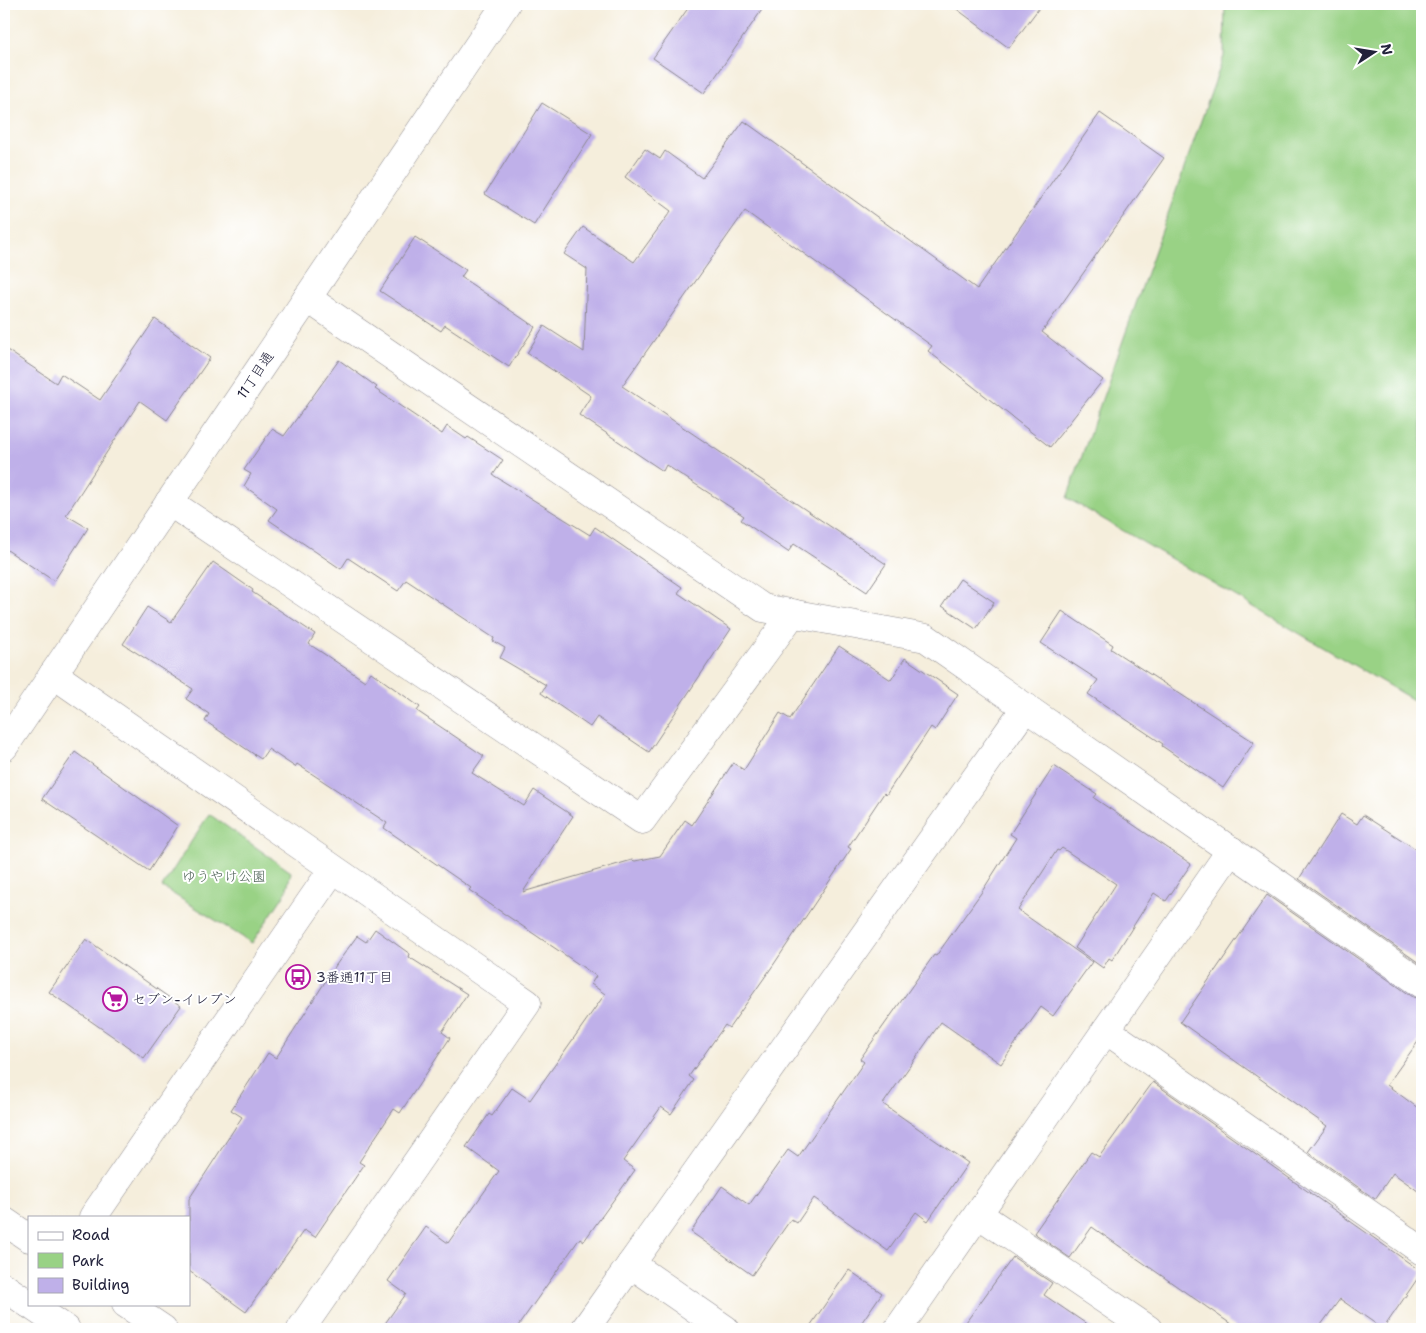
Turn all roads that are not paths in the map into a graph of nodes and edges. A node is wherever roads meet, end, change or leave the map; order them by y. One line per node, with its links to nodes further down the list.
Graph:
1 (506, 4): 2 (street, 11丁目通)
2 (307, 298): 3 (street, 11丁目通); 4 (street)
3 (169, 502): 4 (street); 5 (street, 11丁目通)
4 (792, 613): 6 (street)
5 (52, 674): 7 (street, 11丁目通); 9 (street)
6 (1026, 707): 8 (street); 17 (street)
7 (4, 747)
8 (1231, 850): 10 (street); 11 (street)
9 (333, 869): 13 (street); 24 (street)
10 (1422, 984)
11 (1106, 1030): 12 (street); 16 (street)
12 (978, 1214): 27 (street); 28 (street)
13 (94, 1216)
14 (4, 1221): 15 (street)
15 (28, 1237)
16 (1422, 1251)
17 (631, 1264): 25 (street); 26 (street)
18 (4, 1287): 19 (street)
19 (28, 1303)
20 (32, 1306): 22 (street)
21 (129, 1306): 23 (street)
22 (66, 1329)
23 (164, 1329)
24 (301, 1329)
25 (585, 1329)
26 (725, 1329)
27 (898, 1329)
28 (1148, 1329)

